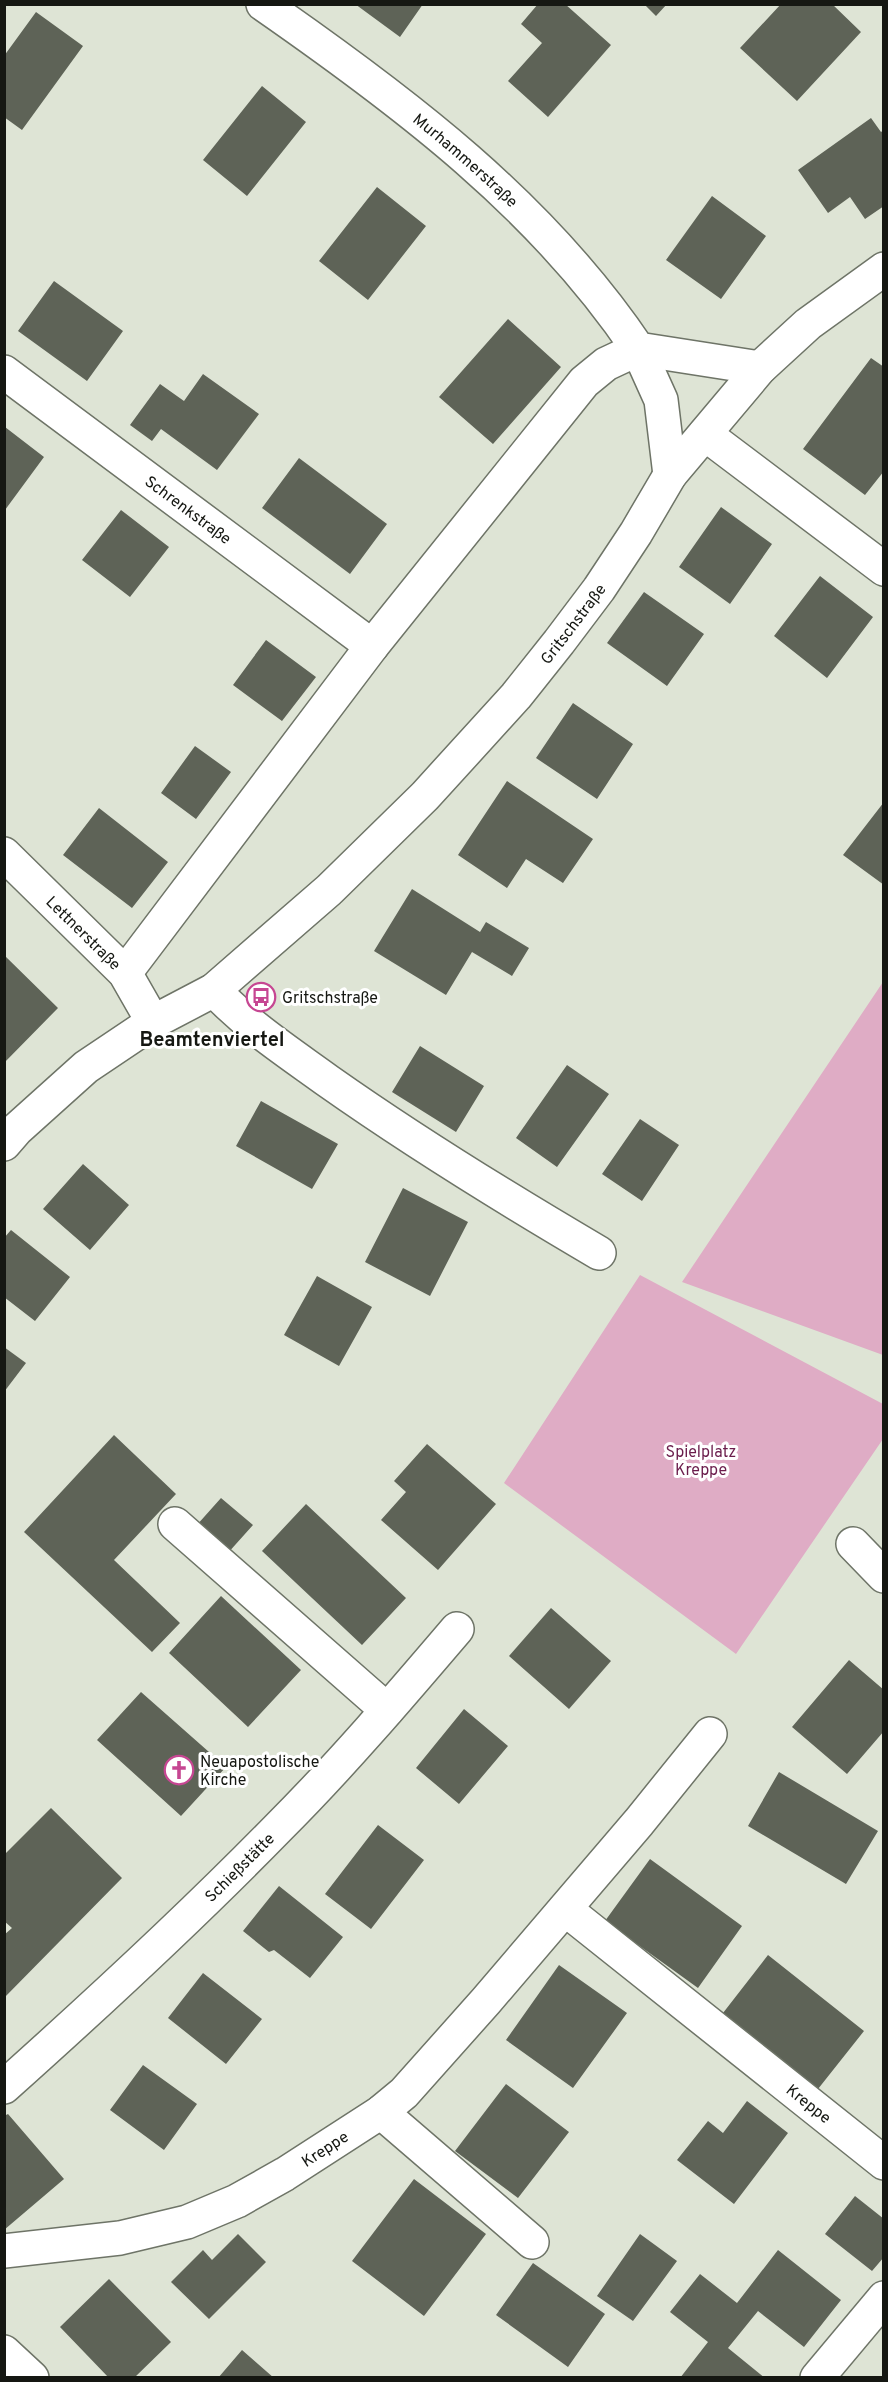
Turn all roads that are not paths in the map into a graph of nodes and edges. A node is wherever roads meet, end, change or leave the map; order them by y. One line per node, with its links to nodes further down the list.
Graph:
1 (263, 4): 3 (street, Murhammerstraße)
2 (884, 269): 4 (street, Gritschstraße)
3 (638, 349): 4 (street); 7 (street, Murhammerstraße); 9 (street)
4 (760, 368): 6 (street, Gritschstraße)
5 (4, 372): 9 (street, Schrenkstraße)
6 (705, 434): 7 (street, Gritschstraße); 8 (street)
7 (670, 475): 12 (street, Gritschstraße)
8 (884, 569)
9 (372, 646): 11 (street)
10 (4, 854): 11 (street, Lettnerstraße)
11 (125, 973): 13 (street, Lettnerstraße)
12 (214, 990): 13 (street, Gritschstraße); 15 (street)
13 (153, 1022): 14 (street, Gritschstraße)
14 (4, 1143)
15 (599, 1253)
16 (175, 1524): 20 (street)
17 (853, 1544): 18 (street)
18 (884, 1576)
19 (457, 1629): 20 (street, Schießstätte)
20 (387, 1710): 23 (street, Schießstätte)
21 (710, 1734): 22 (street, Kreppe)
22 (565, 1909): 24 (street, Kreppe); 25 (street, Kreppe)
23 (4, 2087)
24 (381, 2112): 26 (street); 27 (street, Kreppe)
25 (884, 2163)
26 (532, 2242)
27 (4, 2251)
28 (884, 2298): 31 (street)
29 (4, 2352): 30 (street)
30 (32, 2378)
31 (817, 2378)

